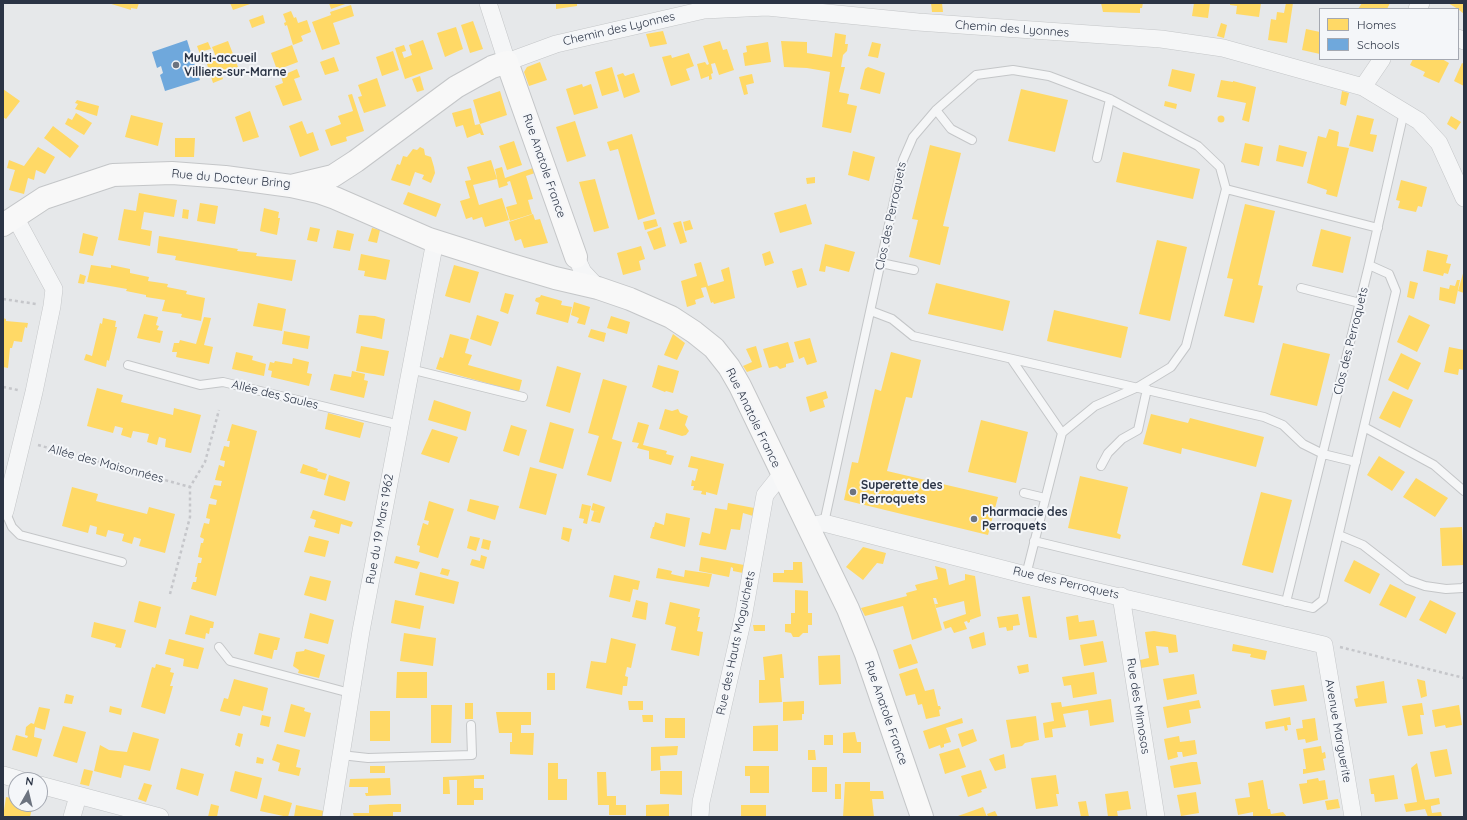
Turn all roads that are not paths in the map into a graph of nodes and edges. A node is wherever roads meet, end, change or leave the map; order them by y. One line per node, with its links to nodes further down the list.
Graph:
1 (488, 3): 3 (street)
2 (1381, 60): 4 (street)
3 (508, 62): 4 (street, Chemin des Lyonnes); 10 (street, Rue du Docteur Bring); 18 (street, Rue Anatole France)
4 (1363, 87): 7 (street, Chemin des Lyonnes)
5 (1110, 99): 6 (lane, Clos des Perroquets); 9 (lane); 12 (lane, Clos des Perroquets)
6 (936, 110): 8 (lane); 19 (lane, Clos des Perroquets)
7 (1404, 112): 14 (street, Chemin des Lyonnes); 16 (lane, Clos des Perroquets)
8 (972, 140)
9 (1097, 158)
10 (333, 176): 11 (street, Rue du Docteur Bring); 13 (street)
11 (290, 186): 13 (street); 15 (street, Rue du Docteur Bring)
12 (1226, 189): 16 (lane); 30 (lane, Clos des Perroquets)
13 (335, 198): 17 (street)
14 (1464, 198)
15 (9, 221): 43 (street)
16 (1378, 228): 20 (lane, Clos des Perroquets)
17 (435, 241): 22 (street); 29 (street, Rue du 19 Mars 1962)
18 (576, 256): 22 (street); 23 (street, Rue Anatole France)
19 (881, 263): 21 (lane); 26 (lane, Clos des Perroquets)
20 (1369, 265): 25 (lane, Clos des Perroquets); 34 (lane)
21 (914, 270)
22 (555, 278): 23 (street)
23 (598, 288): 39 (street, Rue Anatole France)
24 (1301, 288): 25 (lane)
25 (1360, 303): 36 (lane, Clos des Perroquets)
26 (871, 311): 27 (lane); 44 (lane, Clos des Perroquets)
27 (1012, 360): 30 (lane); 35 (lane)
28 (128, 365): 33 (lane, Allée des Saules)
29 (410, 369): 32 (lane); 33 (street, Rue du 19 Mars 1962)
30 (1138, 387): 31 (lane); 35 (lane, Clos des Perroquets)
31 (1147, 389): 36 (lane); 38 (lane)
32 (523, 397)
33 (400, 425): 54 (street, Rue du 19 Mars 1962)
34 (1364, 427): 37 (lane); 40 (lane)
35 (1062, 433): 42 (lane)
36 (1323, 454): 37 (lane); 51 (lane, Clos des Perroquets)
37 (1356, 462): 45 (lane)
38 (1101, 466)
39 (781, 475): 44 (street, Rue Anatole France); 62 (street, Rue des Hauts Moguichets)
40 (1464, 492)
41 (1024, 493): 42 (lane)
42 (1045, 498): 46 (lane)
43 (4, 511): 47 (lane)
44 (816, 524): 48 (street, Rue des Perroquets); 63 (street, Rue Anatole France)
45 (1338, 535): 49 (lane); 51 (lane)
46 (1034, 541): 48 (lane); 51 (lane)
47 (122, 562)
48 (1026, 575): 50 (street, Rue des Perroquets)
49 (1464, 587)
50 (1121, 596): 52 (street, Rue des Perroquets); 64 (street, Rue des Mimosas)
51 (1286, 602)
52 (1324, 645): 65 (street, Avenue Marguerite)
53 (219, 647): 54 (lane)
54 (350, 693): 56 (street, Rue du 19 Mars 1962)
55 (471, 725): 56 (lane)
56 (341, 755): 61 (street, Rue du 19 Mars 1962)
57 (48, 787): 58 (street)
58 (78, 796): 59 (street); 60 (street)
59 (72, 817)
60 (160, 817)
61 (332, 817)
62 (700, 817)
63 (922, 817)
64 (1156, 817)
65 (1353, 817)

